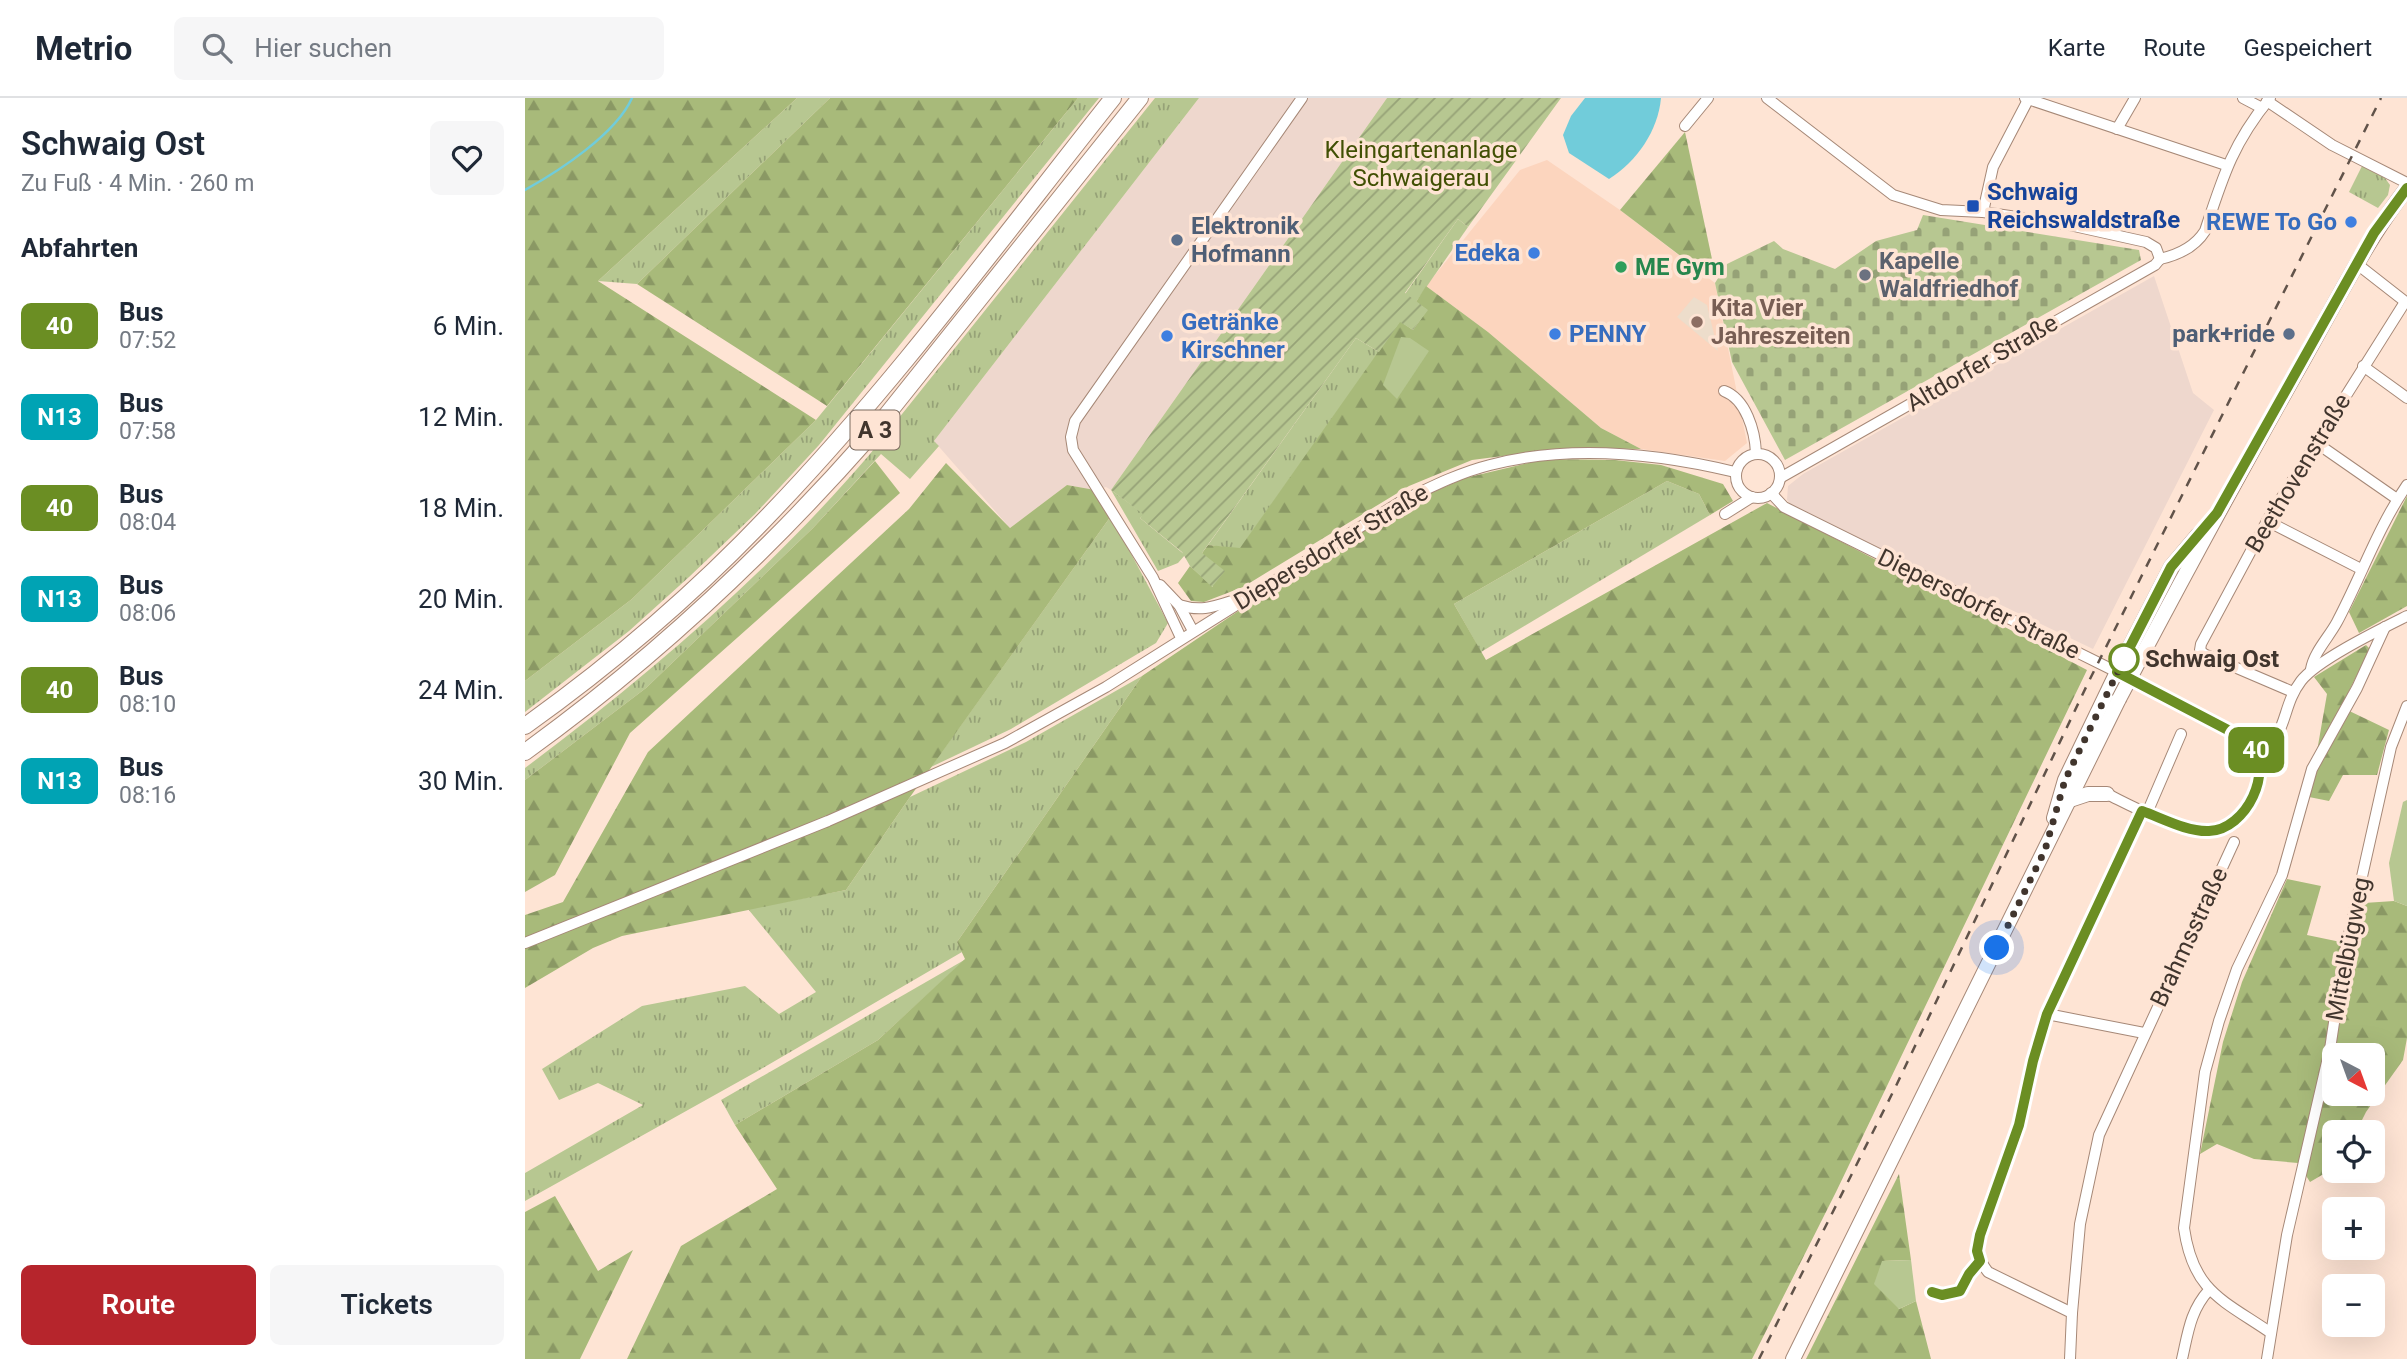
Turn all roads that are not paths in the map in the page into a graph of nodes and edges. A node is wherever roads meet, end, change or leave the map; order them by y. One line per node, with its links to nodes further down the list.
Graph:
1 (1112, 98): 46 (highway, A 3)
2 (1140, 98): 48 (highway, A 3)
3 (1301, 98): 35 (street)
4 (1709, 98): 10 (street)
5 (1767, 98): 14 (street)
6 (2028, 98): 11 (street); 14 (street)
7 (2135, 98): 11 (street)
8 (2243, 98): 9 (street)
9 (2266, 102): 12 (street, Altdorfer Straße); 13 (street)
10 (1685, 126)
11 (2117, 129): 12 (street)
12 (2226, 165): 15 (street, Altdorfer Straße)
13 (2407, 186): 16 (main road)
14 (1983, 212): 15 (street)
15 (2160, 259): 24 (street, Altdorfer Straße)
16 (2357, 264): 17 (street); 32 (main road)
17 (2406, 302): 18 (street, Beethovenstraße)
18 (2363, 366): 20 (street); 21 (street, Beethovenstraße)
19 (1724, 391): 22 (street)
20 (2407, 398)
21 (2315, 442): 31 (street); 33 (street, Beethovenstraße)
22 (1756, 453): 23 (street); 25 (street)
23 (1776, 463): 24 (street); 26 (street)
24 (1803, 465): 26 (street, Altdorfer Straße)
25 (1735, 472): 27 (street); 36 (street, Diepersdorfer Straße)
26 (1780, 478): 29 (street)
27 (1737, 485): 30 (street); 30 (street)
28 (2407, 485): 31 (street)
29 (1771, 494): 30 (street); 43 (street, Diepersdorfer Straße)
30 (1752, 497)
31 (2397, 499): 34 (street)
32 (2217, 513): 43 (main road); 50 (main road, bridge)
33 (2267, 521): 34 (street); 44 (street, Beethovenstraße)
34 (2361, 569): 42 (street)
35 (1153, 578): 37 (street); 41 (street)
36 (1251, 595): 37 (street); 40 (street, Diepersdorfer Straße)
37 (1179, 604): 40 (street)
38 (2407, 616): 39 (street)
39 (2385, 627): 42 (street); 59 (street)
40 (1192, 631): 41 (street, Diepersdorfer Straße)
41 (1181, 638): 56 (street, Diepersdorfer Straße)
42 (2311, 669): 44 (street)
43 (2117, 672): 49 (street, Diepersdorfer Straße); 55 (main road)
44 (2293, 692): 49 (street)
45 (2407, 706): 61 (street, Mittelbügweg)
46 (525, 726)
47 (2181, 734): 53 (street)
48 (525, 752)
49 (2259, 755): 53 (street)
50 (2086, 767): 51 (main road); 52 (main road)
51 (2107, 794): 52 (main road); 53 (street)
52 (2070, 800): 55 (main road)
53 (2145, 812): 57 (street)
54 (2234, 842): 58 (street, Brahmsstraße)
55 (2045, 850): 62 (main road)
56 (525, 943)
57 (2047, 1014): 58 (street, Brahmsstraße); 60 (street)
58 (2144, 1033): 60 (street, Brahmsstraße)
59 (2209, 1290): 61 (street); 64 (street)
60 (2072, 1313): 63 (street, Brahmsstraße)
61 (2271, 1334): 65 (street, Mittelbügweg)
62 (1793, 1359)
63 (2070, 1359)
64 (2182, 1359)
65 (2267, 1359)

